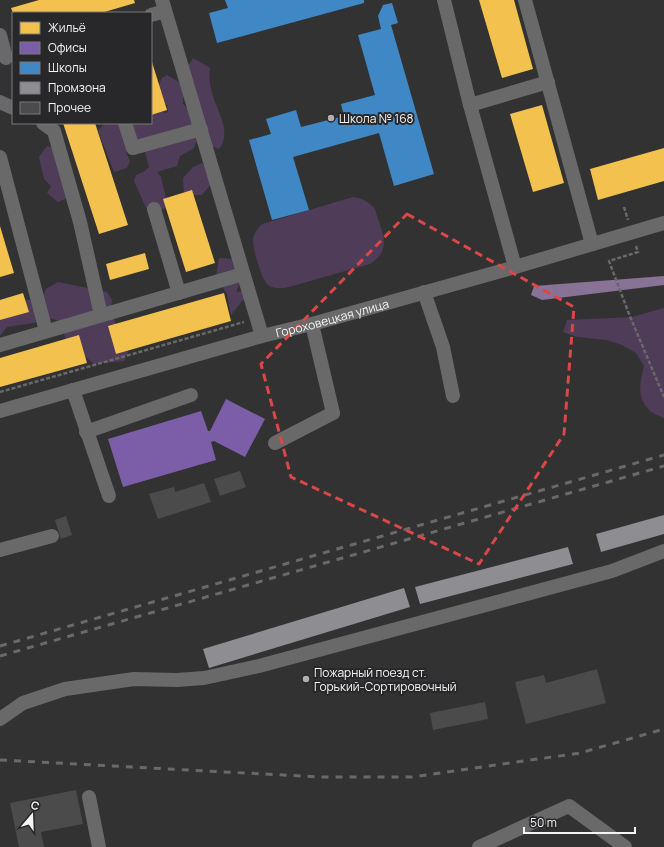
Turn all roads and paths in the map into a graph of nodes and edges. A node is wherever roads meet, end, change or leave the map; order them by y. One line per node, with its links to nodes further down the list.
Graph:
1 (444, 0): 9 (street)
2 (525, 0): 7 (street)
3 (163, 6): 4 (street); 13 (street)
4 (152, 15)
5 (0, 35): 6 (street)
6 (6, 57)
7 (548, 82): 9 (street); 17 (street)
8 (0, 102): 10 (street)
9 (470, 105): 19 (street)
10 (12, 108)
11 (44, 124): 23 (street)
12 (125, 124): 13 (street)
13 (201, 129): 20 (street)
14 (0, 157): 26 (street)
15 (154, 209): 22 (street)
16 (664, 223): 17 (street, Гороховецкая улица)
17 (592, 244): 19 (street, Гороховецкая улица)
18 (609, 261): 33 (path)
19 (515, 267): 21 (street, Гороховецкая улица)
20 (243, 274): 22 (street); 24 (street)
21 (424, 292): 25 (street, Гороховецкая улица); 32 (street)
22 (179, 293): 23 (street)
23 (101, 315): 26 (street)
24 (257, 318): 27 (street); 30 (path)
25 (312, 324): 27 (street, Гороховецкая улица); 36 (street)
26 (46, 331): 28 (street)
27 (262, 336): 29 (street, Гороховецкая улица)
28 (0, 345)
29 (73, 390): 34 (street, Гороховецкая улица); 35 (street)
30 (0, 392)
31 (191, 395): 35 (street)
32 (453, 396)
33 (664, 397)
34 (0, 411)
35 (86, 432): 37 (street)
36 (275, 443)
37 (109, 496)
38 (52, 536): 39 (street)
39 (0, 550)
40 (664, 551): 41 (street)
41 (0, 719)
42 (88, 797): 43 (street)
43 (99, 847)
44 (479, 847): 45 (street)
45 (625, 847)

